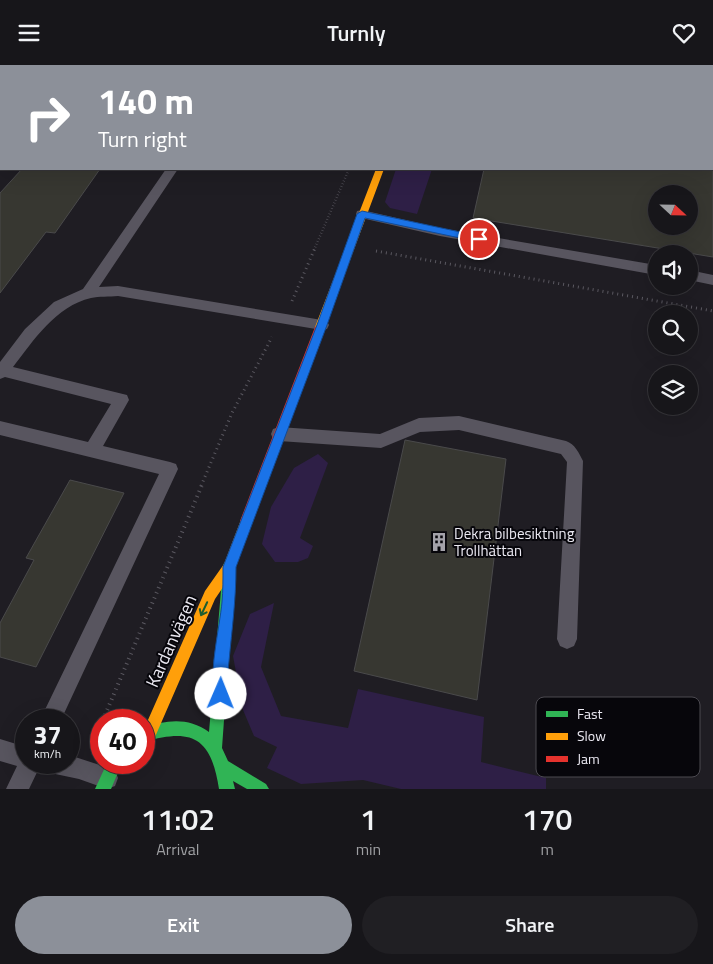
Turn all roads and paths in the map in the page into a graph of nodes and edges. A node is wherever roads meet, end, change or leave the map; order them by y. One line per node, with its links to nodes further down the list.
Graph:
1 (171, 170): 10 (lane)
2 (349, 170): 5 (path)
3 (380, 170): 4 (street, Kardanvägen)
4 (362, 214): 6 (street, Kardanvägen); 7 (lane)
5 (318, 241): 6 (path); 12 (path)
6 (349, 246): 11 (path); 13 (street, Kardanvägen)
7 (648, 269)
8 (698, 277): 9 (lane)
9 (713, 280)
10 (88, 293): 12 (lane); 14 (lane)
11 (713, 311)
12 (282, 319): 13 (lane); 21 (path)
13 (322, 325): 16 (street, Kardanvägen)
14 (1, 371): 17 (lane)
15 (0, 427): 17 (lane)
16 (279, 433): 18 (street, Kardanvägen); 19 (lane)
17 (92, 450): 20 (lane)
18 (229, 567): 22 (street, Kardanvägen, one-way to 22); 24 (street, Kardanvägen)
19 (567, 639)
20 (55, 709)
21 (108, 709)
22 (155, 716)
23 (155, 731): 24 (street)
24 (215, 746): 28 (street)
25 (0, 750): 26 (lane)
26 (15, 755)
27 (80, 768): 30 (lane)
28 (226, 769): 32 (street); 33 (street)
29 (24, 774): 31 (lane)
30 (109, 776)
31 (17, 789)
32 (228, 789)
33 (261, 789)

